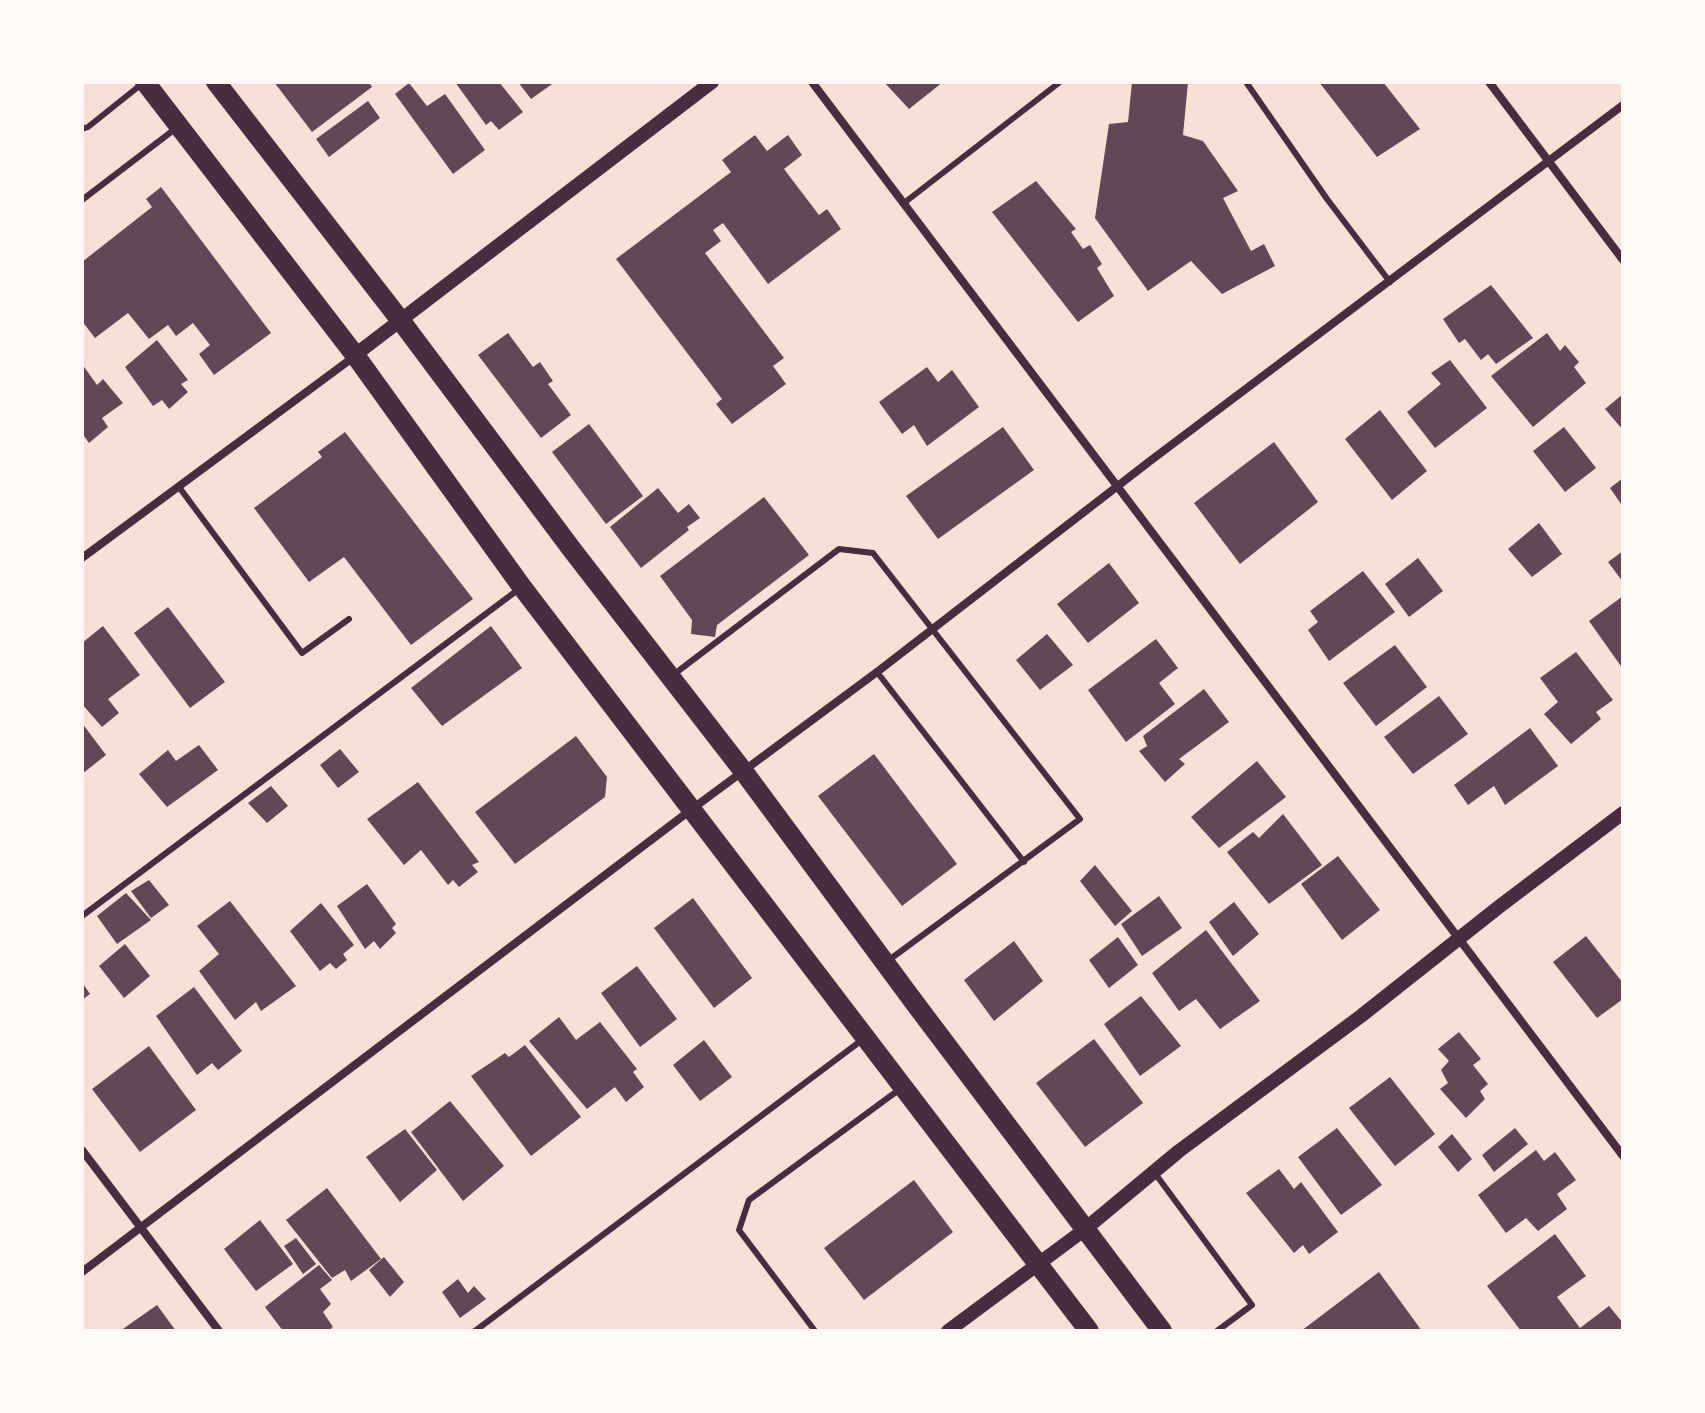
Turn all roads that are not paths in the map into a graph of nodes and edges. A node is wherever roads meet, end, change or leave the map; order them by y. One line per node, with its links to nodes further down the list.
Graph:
1 (144, 82): 9 (main road); 10 (lane)
2 (216, 82): 16 (main road)
3 (712, 82): 16 (street)
4 (812, 82): 13 (street)
5 (1060, 82): 13 (lane)
6 (1246, 82): 15 (lane)
7 (1489, 82): 11 (street)
8 (1623, 105): 11 (street)
9 (178, 127): 12 (lane); 17 (main road)
10 (82, 129)
11 (1548, 162): 14 (street); 15 (street)
12 (82, 200)
13 (904, 203): 19 (street)
14 (1623, 260)
15 (1390, 282): 19 (street)
16 (401, 321): 17 (street); 25 (main road)
17 (355, 355): 18 (street); 21 (main road)
18 (179, 487): 20 (street); 22 (lane)
19 (1118, 487): 23 (street); 31 (street)
20 (82, 558)
21 (522, 587): 27 (main road); 30 (lane)
22 (349, 619)
23 (932, 629): 24 (street); 25 (lane); 29 (lane)
24 (877, 672): 26 (street); 29 (lane)
25 (670, 678): 26 (main road)
26 (744, 772): 27 (street); 32 (main road)
27 (692, 809): 33 (main road); 38 (street)
28 (1623, 813): 31 (street)
29 (1024, 862): 32 (lane)
30 (82, 916)
31 (1460, 939): 36 (street); 37 (street)
32 (885, 963): 39 (main road)
33 (865, 1037): 34 (main road); 43 (lane)
34 (903, 1087): 40 (main road); 44 (lane)
35 (82, 1150): 38 (street)
36 (1623, 1156)
37 (1154, 1172): 39 (street); 48 (lane)
38 (141, 1228): 41 (street); 42 (street)
39 (1084, 1230): 40 (street); 47 (main road)
40 (1038, 1263): 45 (street); 46 (main road)
41 (82, 1272)
42 (219, 1331)
43 (475, 1331)
44 (815, 1331)
45 (948, 1331)
46 (1089, 1331)
47 (1162, 1331)
48 (1217, 1331)

